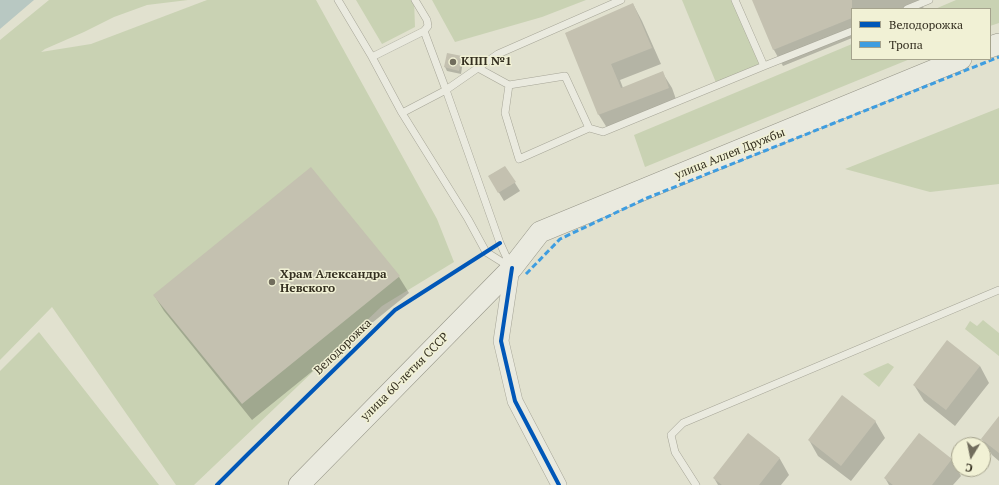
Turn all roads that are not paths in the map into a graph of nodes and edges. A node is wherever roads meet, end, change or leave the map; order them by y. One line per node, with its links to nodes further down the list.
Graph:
1 (338, 0): 9 (lane)
2 (415, 0): 7 (lane)
3 (621, 0): 12 (lane)
4 (735, 0): 11 (lane)
5 (930, 0): 6 (lane)
6 (910, 8)
7 (424, 31): 9 (lane); 14 (lane)
8 (851, 31): 11 (lane)
9 (372, 57): 15 (lane)
10 (959, 60): 17 (main road, улица Аллея Дружбы)
11 (764, 66): 16 (lane)
12 (478, 68): 13 (lane); 14 (lane)
13 (510, 85): 16 (lane); 16 (lane)
14 (446, 90): 15 (lane); 17 (lane)
15 (402, 113): 17 (lane)
16 (589, 128)
17 (512, 268): 19 (main road, улица 60-летия СССР); 20 (street)
18 (999, 290): 21 (lane)
19 (299, 485)
20 (558, 485)
21 (696, 485)

